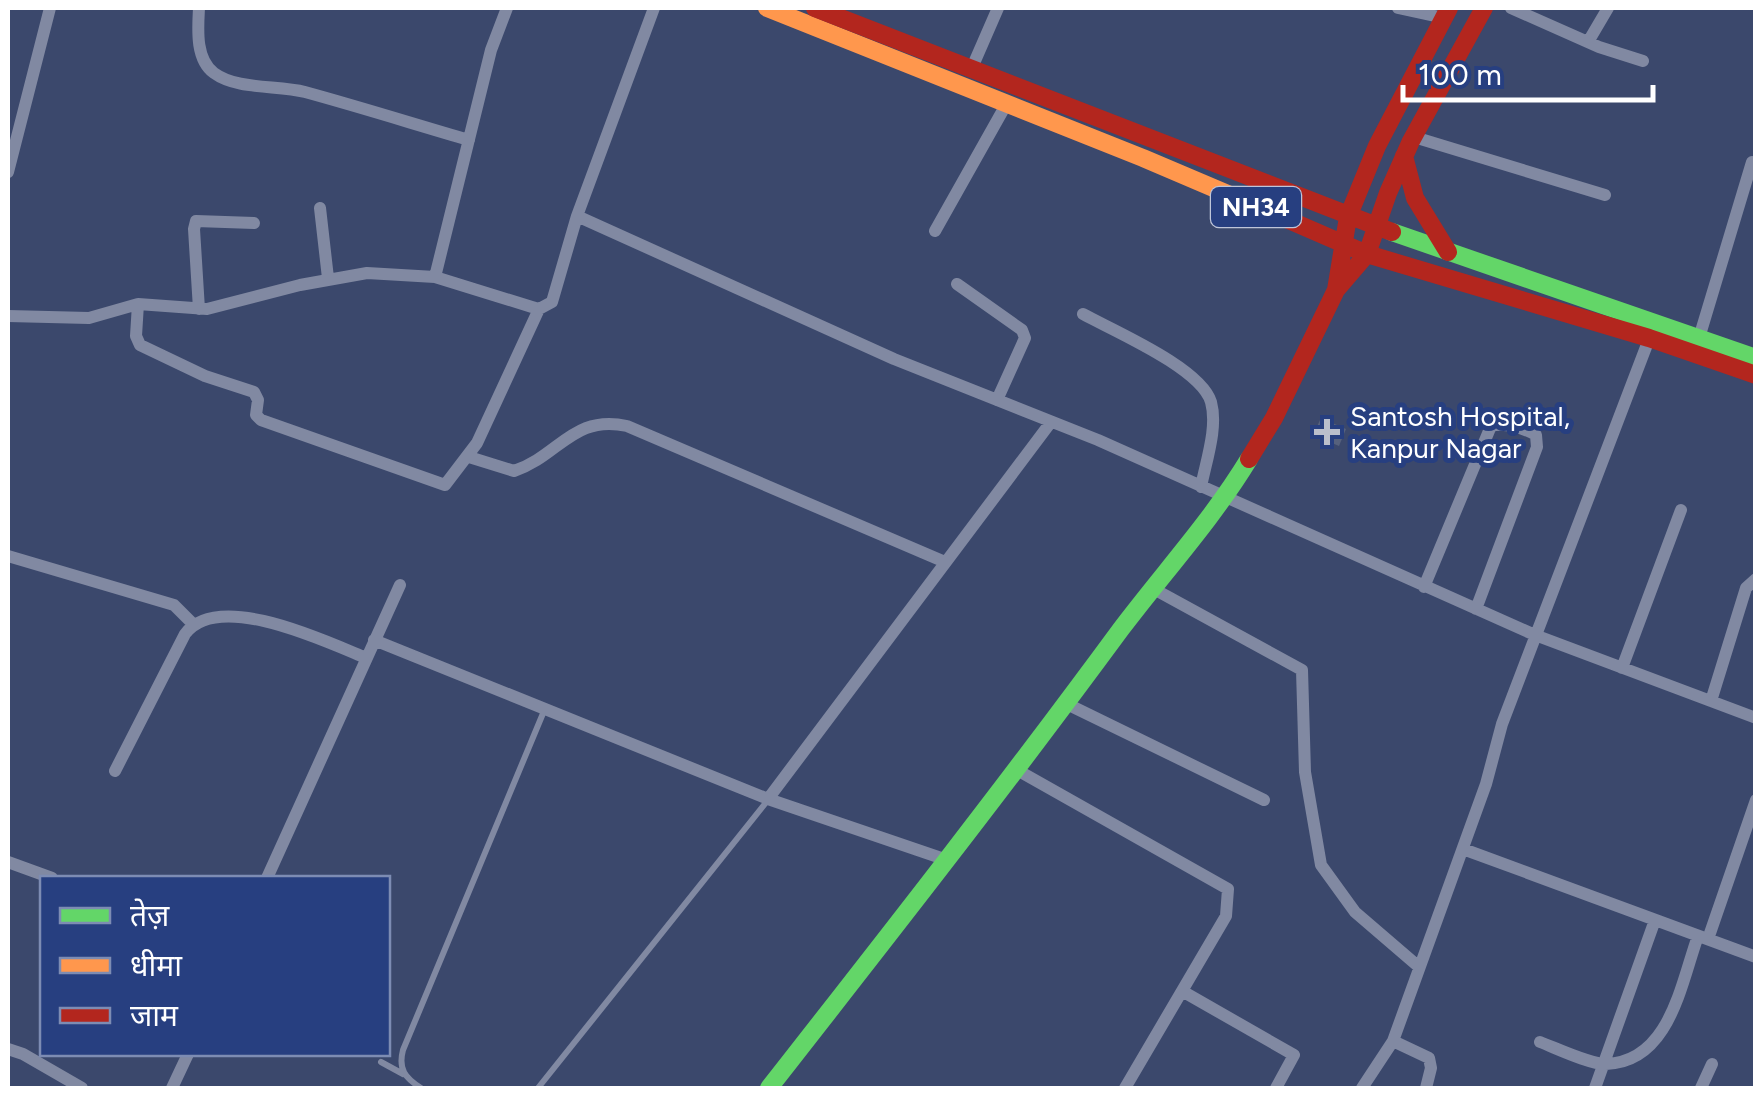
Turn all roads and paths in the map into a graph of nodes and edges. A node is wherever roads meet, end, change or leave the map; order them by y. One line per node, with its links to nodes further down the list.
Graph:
1 (50, 8): 21 (street)
2 (198, 8): 18 (street)
3 (506, 8): 18 (street)
4 (654, 8): 24 (street)
5 (768, 8): 16 (main road, NH34)
6 (814, 8): 15 (main road, NH34)
7 (998, 8): 15 (street)
8 (1398, 8): 12 (street)
9 (1484, 8): 17 (main road)
10 (1511, 8): 13 (street)
11 (1608, 8): 13 (street)
12 (1446, 13): 25 (main road)
13 (1588, 42): 14 (street)
14 (1643, 62)
15 (971, 70): 25 (main road, NH34)
16 (1007, 103): 28 (street); 29 (main road, NH34)
17 (1414, 137): 19 (main road); 22 (street)
18 (469, 140): 32 (street)
19 (1404, 156): 27 (main road); 30 (main road)
20 (1754, 159): 42 (street)
21 (8, 172)
22 (1605, 195)
23 (320, 208): 33 (street)
24 (577, 216): 38 (street); 45 (street)
25 (1348, 217): 27 (main road, NH34); 29 (main road)
26 (254, 223): 37 (street)
27 (1376, 227): 30 (main road, NH34); 31 (main road)
28 (936, 231)
29 (1341, 243): 31 (main road, NH34); 35 (main road)
30 (1448, 253): 41 (main road, NH34)
31 (1367, 254): 35 (main road); 41 (main road, NH34)
32 (435, 277): 33 (street); 38 (street)
33 (328, 278): 37 (street)
34 (957, 284): 45 (street)
35 (1336, 290): 49 (main road)
36 (138, 304): 37 (street); 40 (street); 47 (street)
37 (199, 309)
38 (538, 309): 47 (street)
39 (1083, 314): 48 (street)
40 (8, 316)
41 (1652, 330): 42 (main road, NH34); 44 (main road, NH34); 59 (street)
42 (1699, 338): 43 (main road, NH34)
43 (1756, 358)
44 (1756, 376)
45 (997, 400): 46 (street)
46 (1051, 422): 48 (street); 52 (street)
47 (469, 457): 52 (street)
48 (1201, 487): 49 (street)
49 (1226, 499): 55 (street); 56 (main road)
50 (1681, 510): 62 (street)
51 (8, 556): 58 (street)
52 (945, 562): 69 (street)
53 (1756, 579): 63 (street)
54 (400, 585): 60 (street)
55 (1424, 587): 57 (street); 57 (street)
56 (1152, 588): 64 (main road); 80 (street)
57 (1476, 609): 59 (street)
58 (193, 624): 61 (street); 67 (street)
59 (1535, 635): 62 (street); 72 (street)
60 (374, 640): 61 (street); 65 (street)
61 (366, 658): 76 (street)
62 (1622, 668): 63 (street)
63 (1711, 701): 66 (street)
64 (1067, 704): 68 (main road); 70 (street)
65 (544, 711): 69 (street); 89 (lane)
66 (1756, 718)
67 (115, 770)
68 (1017, 770): 73 (main road); 81 (street)
69 (768, 799): 73 (street); 94 (lane)
70 (1264, 800)
71 (1756, 800): 78 (street)
72 (1463, 849): 77 (street); 80 (street)
73 (947, 860): 95 (main road)
74 (8, 862): 75 (street)
75 (46, 876)
76 (268, 876)
77 (1655, 920): 78 (street); 87 (street)
78 (1703, 937): 79 (street); 87 (street)
79 (1756, 957)
80 (1419, 967): 82 (street)
81 (1182, 991): 90 (street); 96 (street)
82 (1393, 1041): 97 (street); 98 (street)
83 (1540, 1042): 87 (street)
84 (8, 1049): 91 (street)
85 (187, 1056): 92 (street)
86 (381, 1062): 89 (lane)
87 (1604, 1064): 99 (street)
88 (1712, 1064): 100 (street)
89 (404, 1074): 93 (lane)
90 (1281, 1087)
91 (82, 1088)
92 (172, 1088)
93 (421, 1088)
94 (538, 1088)
95 (769, 1088)
96 (1125, 1088)
97 (1362, 1088)
98 (1426, 1088)
99 (1594, 1088)
100 (1701, 1088)

